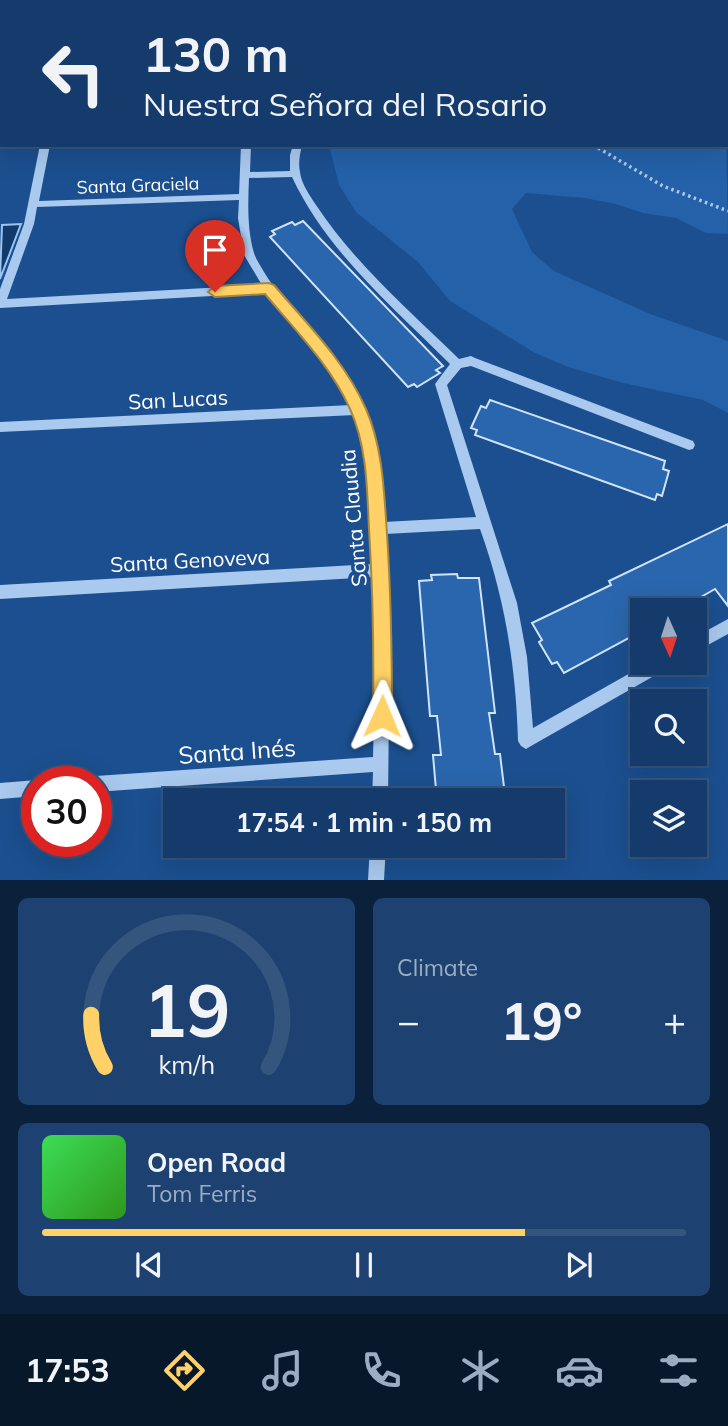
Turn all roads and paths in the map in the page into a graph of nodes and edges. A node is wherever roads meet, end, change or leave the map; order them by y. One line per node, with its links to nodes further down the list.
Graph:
1 (45, 147): 8 (street)
2 (246, 147): 6 (street, Santa Claudia)
3 (298, 147): 5 (street)
4 (596, 147): 9 (path)
5 (295, 174): 6 (street); 12 (street)
6 (244, 176): 7 (street, Santa Claudia)
7 (243, 197): 8 (street, Santa Graciela); 10 (street, Santa Claudia)
8 (33, 204): 11 (street)
9 (728, 211)
10 (269, 289): 11 (street); 13 (street, Santa Claudia)
11 (0, 304)
12 (457, 364): 15 (street); 16 (street)
13 (359, 410): 14 (street, San Lucas); 17 (street, Santa Claudia)
14 (0, 427)
15 (689, 445)
16 (484, 523): 17 (lane); 22 (lane)
17 (378, 528): 18 (street, Santa Claudia)
18 (382, 570): 19 (street, Santa Genoveva); 23 (street, Santa Claudia)
19 (0, 592)
20 (728, 626): 21 (lane)
21 (707, 638)
22 (640, 676)
23 (382, 764): 24 (street, Santa Inés); 25 (street, Santa Claudia)
24 (112, 783)
25 (381, 788)
26 (21, 789): 27 (street)
27 (0, 791)
28 (377, 858): 29 (street)
29 (376, 880)

